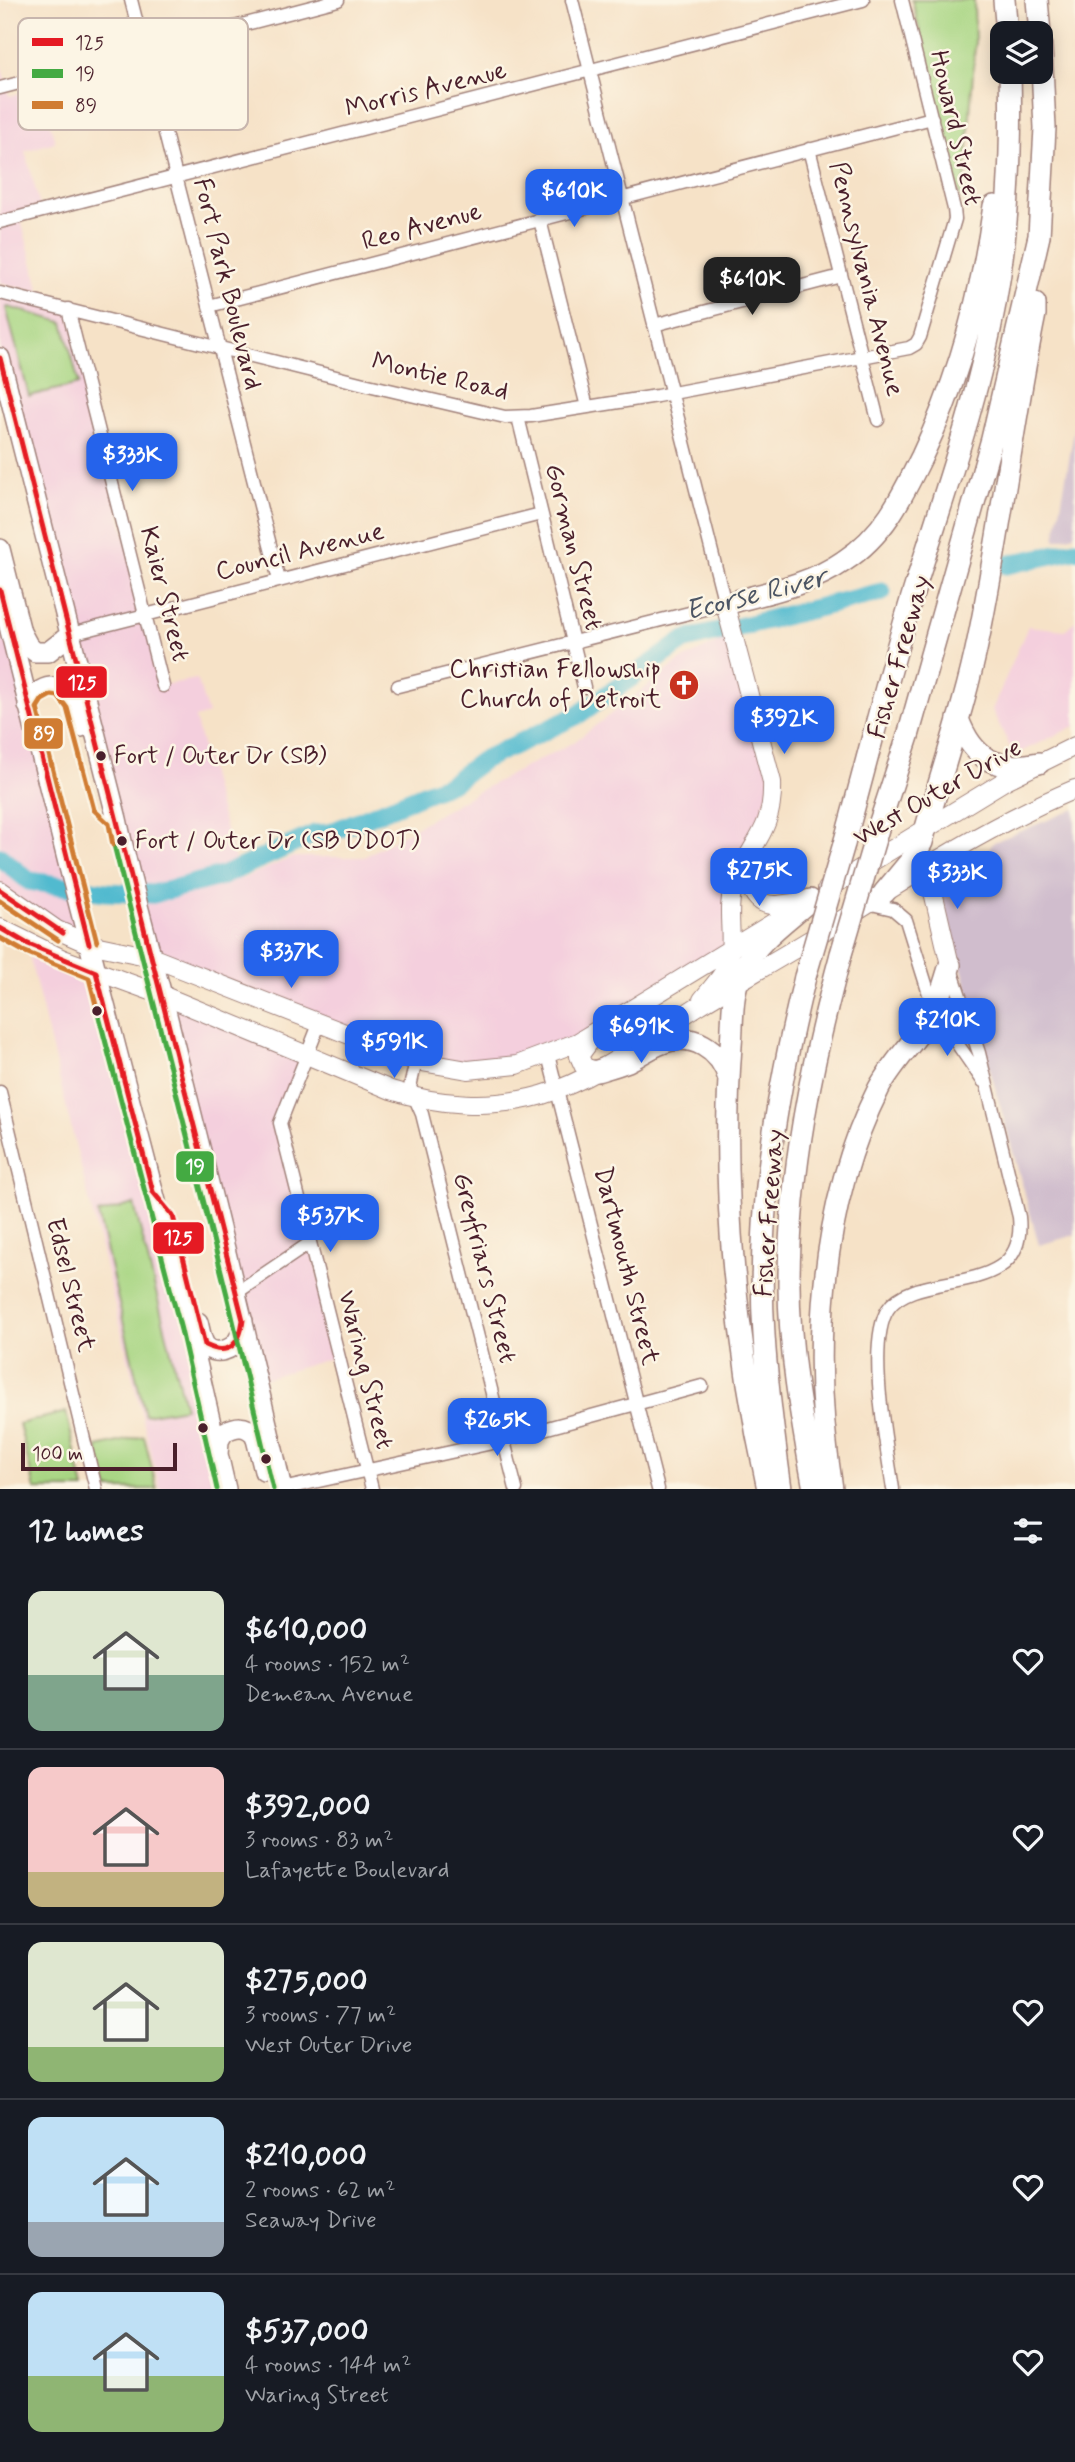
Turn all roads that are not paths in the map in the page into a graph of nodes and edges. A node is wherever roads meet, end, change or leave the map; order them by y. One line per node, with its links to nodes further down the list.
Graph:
1 (131, 0): 8 (street, Fort Park Boulevard)
2 (338, 0): 11 (street)
3 (572, 0): 12 (street)
4 (863, 0): 12 (street, Morris Avenue)
5 (902, 0): 18 (street, Howard Street)
6 (1004, 0): 9 (highway)
7 (1037, 0): 10 (highway)
8 (136, 18)
9 (1006, 21)
10 (1039, 21)
11 (248, 23)
12 (591, 71): 21 (street, Morris Avenue); 22 (street)
13 (18, 83): 17 (street)
14 (1004, 84): 44 (highway)
15 (1008, 84): 101 (highway, Fisher Freeway, bridge)
16 (1043, 84): 25 (highway, Fisher Freeway)
17 (0, 88)
18 (932, 118): 20 (street, Reo Avenue); 31 (street, Howard Street)
19 (165, 130): 21 (street, Fort Park Boulevard)
20 (809, 149): 22 (street, Reo Avenue); 26 (street, Pennsylvania Avenue)
21 (177, 177): 24 (street, Morris Avenue); 28 (street, Fort Park Boulevard)
22 (622, 198): 23 (street, Reo Avenue); 30 (street)
23 (540, 220): 28 (street, Reo Avenue); 36 (street)
24 (0, 222)
25 (1033, 260): 51 (highway); 102 (highway, Fisher Freeway, bridge)
26 (841, 276): 30 (street); 33 (street, Pennsylvania Avenue)
27 (0, 293): 29 (street, Montie Road)
28 (209, 306): 32 (street, Fort Park Boulevard)
29 (68, 309): 32 (street, Montie Road); 43 (street, Kaier Street)
30 (654, 325): 35 (street)
31 (916, 344): 33 (street, Montie Road)
32 (220, 348): 37 (street, Montie Road); 41 (street, Fort Park Boulevard)
33 (862, 356): 35 (street, Montie Road); 38 (street, Pennsylvania Avenue)
34 (0, 358): 45 (main road)
35 (671, 393): 36 (street, Montie Road); 44 (street)
36 (587, 407): 37 (street, Montie Road)
37 (518, 417): 39 (street, Gorman Street)
38 (878, 420)
39 (541, 514): 41 (street, Council Avenue); 46 (street, Gorman Street)
40 (0, 550): 45 (main road)
41 (279, 580): 43 (street, Council Avenue)
42 (0, 590): 50 (main road)
43 (146, 614): 45 (street, Council Avenue); 47 (street, Kaier Street)
44 (729, 620): 46 (street); 58 (main road)
45 (71, 634): 55 (main road)
46 (573, 642): 48 (street); 49 (street, Gorman Street)
47 (163, 686)
48 (398, 686)
49 (584, 687)
50 (29, 706): 55 (main road); 63 (main road)
51 (958, 719): 53 (highway); 56 (highway)
52 (1075, 747): 53 (main road, West Outer Drive)
53 (1039, 763): 56 (main road, West Outer Drive)
54 (1075, 789): 57 (main road)
55 (117, 819): 65 (main road)
56 (926, 827): 60 (highway); 61 (main road, West Outer Drive)
57 (950, 853): 60 (main road); 66 (main road)
58 (743, 867): 61 (main road); 64 (main road)
59 (0, 890): 63 (main road, West Outer Drive)
60 (876, 898): 68 (main road); 71 (street)
61 (810, 900): 64 (main road, West Outer Drive); 68 (highway)
62 (0, 928): 67 (main road)
63 (89, 944): 65 (main road, West Outer Drive); 67 (main road)
64 (729, 949): 70 (main road); 73 (main road, West Outer Drive)
65 (151, 957): 69 (main road); 72 (main road, West Outer Drive)
66 (950, 965): 71 (highway); 79 (street)
67 (96, 972): 69 (main road); 84 (main road)
68 (736, 984): 70 (main road); 78 (highway)
69 (162, 995): 74 (main road); 86 (main road)
70 (695, 1008): 77 (main road)
71 (934, 1010): 79 (street); 103 (highway)
72 (320, 1022): 74 (street, Waring Street); 76 (main road, West Outer Drive)
73 (597, 1032): 75 (main road, West Outer Drive); 77 (main road)
74 (307, 1055): 82 (main road); 85 (street, Waring Street)
75 (548, 1055): 76 (main road, West Outer Drive); 80 (street, Dartmouth Street)
76 (416, 1060): 82 (street, Greyfriars Street)
77 (597, 1071): 78 (highway); 80 (main road)
78 (729, 1079): 100 (highway)
79 (987, 1087): 104 (street)
80 (558, 1090): 82 (main road); 89 (street, Dartmouth Street)
81 (0, 1092): 83 (street, Edsel Street)
82 (414, 1097): 90 (street, Greyfriars Street)
83 (3, 1119): 93 (street, Edsel Street)
84 (153, 1192): 87 (main road); 91 (main road)
85 (310, 1242): 86 (street); 92 (street, Waring Street)
86 (236, 1293): 87 (main road)
87 (243, 1320): 96 (main road)
88 (702, 1386): 89 (street)
89 (636, 1403): 90 (street); 99 (street, Dartmouth Street)
90 (504, 1440): 92 (street); 98 (street, Greyfriars Street)
91 (218, 1458): 94 (main road); 95 (main road)
92 (367, 1471): 96 (street); 97 (street, Waring Street)
93 (96, 1489)
94 (226, 1489)
95 (269, 1489)
96 (282, 1489)
97 (372, 1489)
98 (516, 1489)
99 (658, 1489)
100 (768, 1489)
101 (781, 1489)
102 (814, 1489)
103 (832, 1489)
104 (893, 1489)

